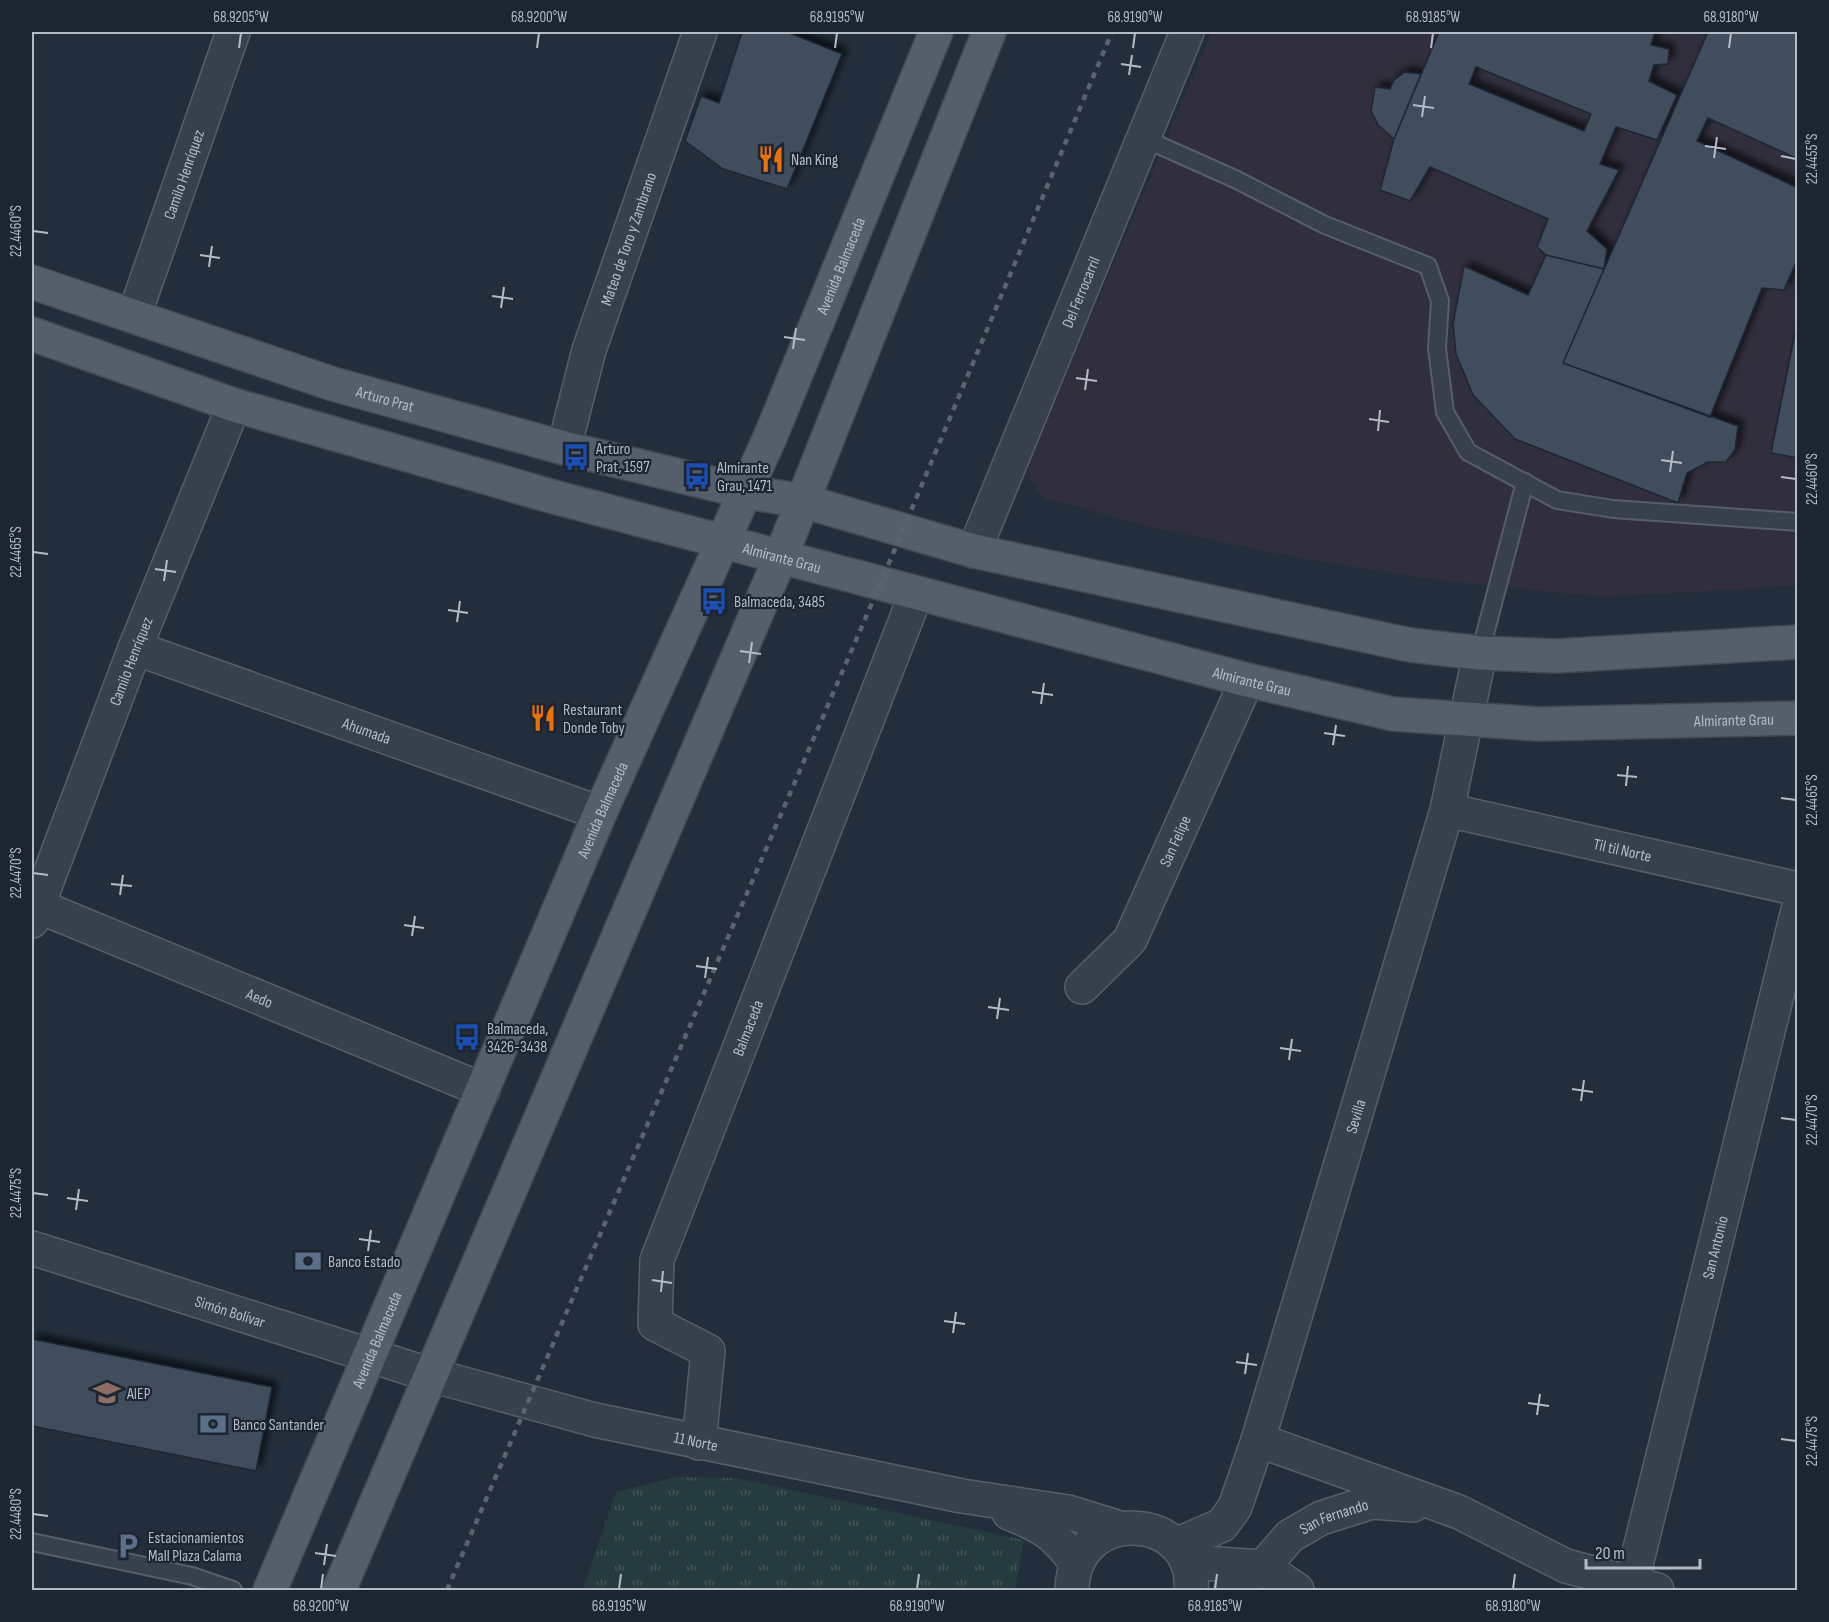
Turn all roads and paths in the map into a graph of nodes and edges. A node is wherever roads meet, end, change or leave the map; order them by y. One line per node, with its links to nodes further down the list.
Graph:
1 (233, 32): 8 (street, Camilo Henríquez)
2 (700, 32): 11 (street, Mateo de Toro y Zambrano)
3 (936, 32): 13 (main road, Avenida Balmaceda)
4 (989, 32): 14 (main road)
5 (1187, 32): 6 (street, Del Ferrocarril)
6 (1143, 138): 12 (lane); 17 (street, Del Ferrocarril)
7 (32, 282): 8 (main road, Arturo Prat)
8 (134, 316): 11 (main road, Arturo Prat)
9 (32, 334): 10 (main road)
10 (234, 405): 16 (main road); 21 (street, Camilo Henríquez)
11 (564, 448): 13 (main road, Arturo Prat)
12 (1525, 482): 15 (lane); 22 (lane)
13 (747, 492): 14 (main road); 16 (main road, Avenida Balmaceda)
14 (803, 501): 17 (main road); 18 (main road)
15 (1797, 522)
16 (722, 540): 18 (main road, Almirante Grau); 27 (main road, Avenida Balmaceda)
17 (974, 551): 22 (main road)
18 (781, 556): 19 (main road, Almirante Grau); 35 (main road)
19 (916, 594): 23 (main road, Almirante Grau); 37 (street, Balmaceda)
20 (1797, 642): 22 (main road)
21 (135, 648): 27 (street, Ahumada); 30 (street, Camilo Henríquez)
22 (1480, 653): 25 (street, Sevilla)
23 (1246, 680): 25 (main road, Almirante Grau); 31 (street, San Felipe)
24 (1797, 718): 25 (main road, Almirante Grau)
25 (1466, 719): 26 (street, Sevilla)
26 (1447, 810): 28 (street, Til til Norte); 36 (street, Sevilla)
27 (600, 813): 32 (main road, Avenida Balmaceda)
28 (1797, 889)
29 (1797, 910): 45 (street, San Antonio)
30 (35, 913): 32 (street, Aedo)
31 (1082, 987)
32 (483, 1090): 34 (main road, Avenida Balmaceda)
33 (32, 1248): 34 (street, Simón Bolívar)
34 (370, 1354): 35 (street, Simón Bolívar); 47 (main road, Avenida Balmaceda)
35 (431, 1375): 37 (street, 11 Norte); 48 (main road)
36 (1258, 1440): 39 (street, San Fernando); 42 (street, Sevilla)
37 (699, 1443): 38 (street, 11 Norte)
38 (962, 1496): 40 (street, 11 Norte); 44 (street, 11 Norte)
39 (1459, 1512): 43 (street, San Fernando); 45 (street, San Fernando)
40 (1120, 1528): 42 (street, 11 Norte); 44 (street, 11 Norte)
41 (32, 1542): 46 (lane)
42 (1185, 1566): 43 (street, 11 Norte)
43 (1263, 1567): 49 (street, San Fernando); 50 (street)
44 (1074, 1577)
45 (1644, 1587)
46 (233, 1590)
47 (270, 1590)
48 (339, 1590)
49 (1231, 1590)
50 (1297, 1590)

